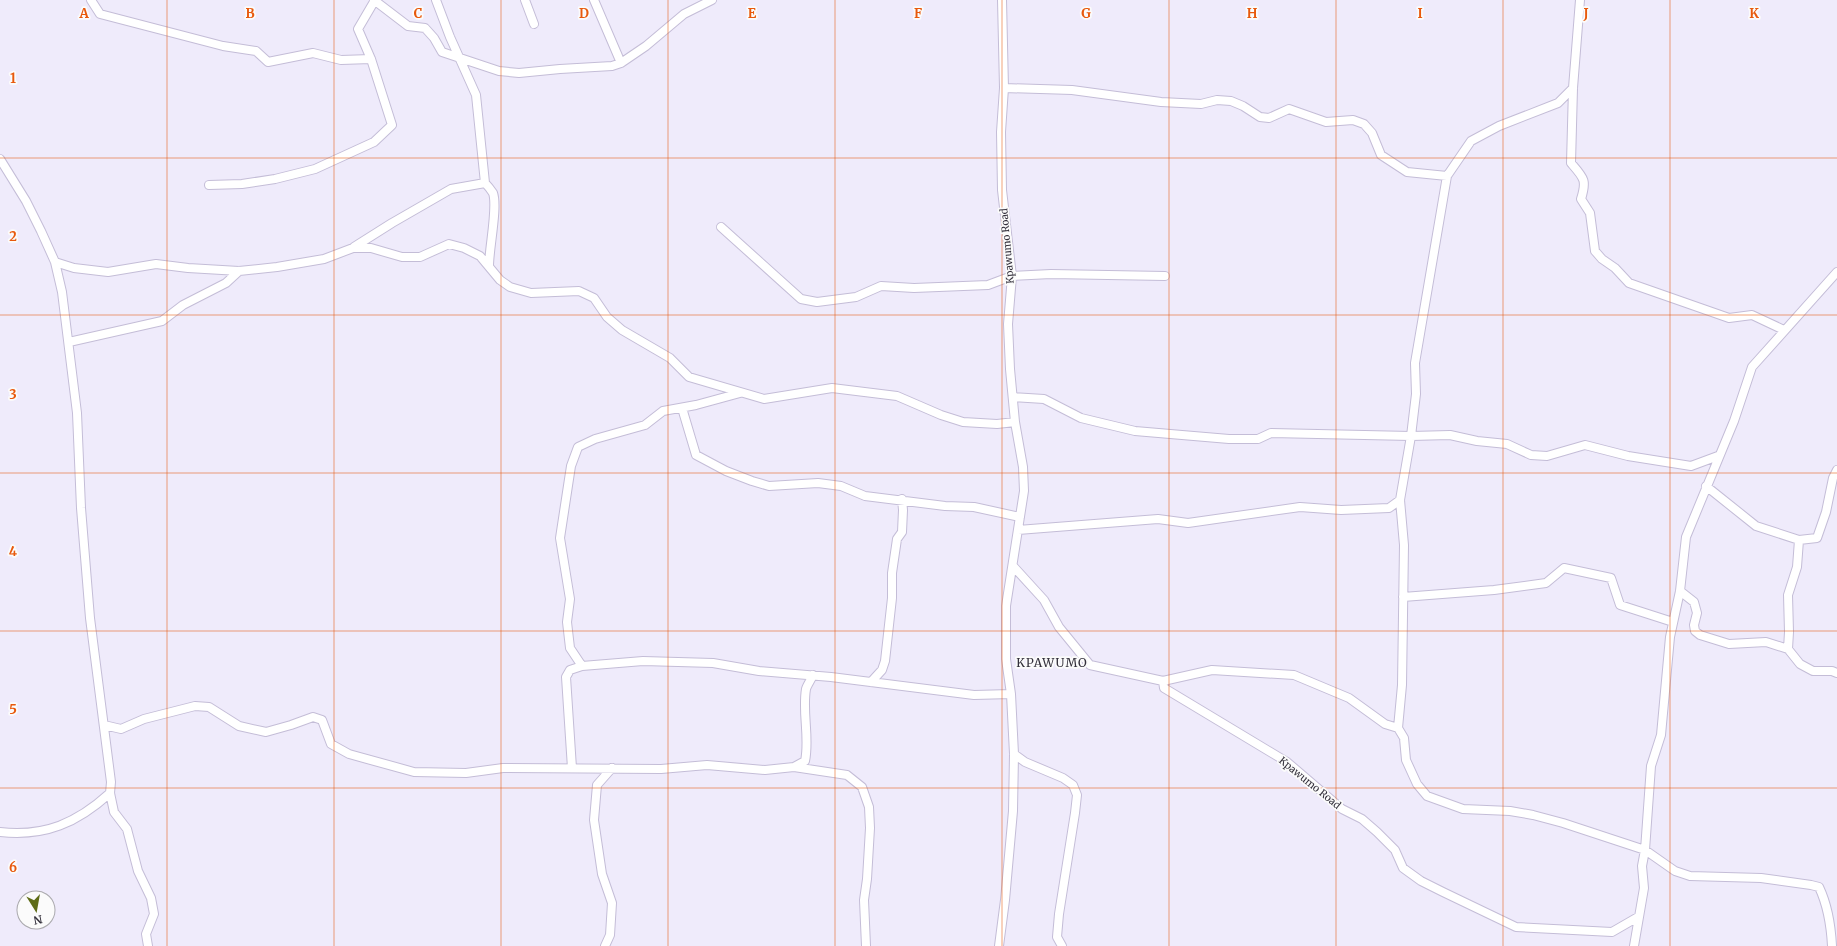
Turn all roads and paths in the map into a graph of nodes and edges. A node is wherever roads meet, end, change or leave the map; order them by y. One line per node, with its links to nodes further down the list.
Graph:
1 (91, 0): 10 (street)
2 (375, 0): 10 (street); 11 (street)
3 (436, 0): 11 (street)
4 (525, 0): 9 (street)
5 (594, 0): 12 (street)
6 (712, 0): 12 (street)
7 (1002, 0): 13 (street, Kpawumo Road)
8 (1580, 0): 14 (street)
9 (534, 24)
10 (371, 58): 18 (street)
11 (461, 59): 12 (street); 17 (street)
12 (621, 63)
13 (1004, 88): 16 (street); 25 (street, Kpawumo Road)
14 (1573, 88): 16 (street); 27 (street)
15 (0, 159): 21 (street)
16 (1447, 176): 33 (street)
17 (486, 183): 20 (street); 22 (street)
18 (209, 186)
19 (721, 226): 25 (street)
20 (353, 248): 22 (street); 23 (street)
21 (55, 262): 23 (street); 28 (street)
22 (489, 266): 29 (street)
23 (239, 271): 28 (street)
24 (1837, 272): 27 (street)
25 (1012, 276): 26 (street); 30 (street, Kpawumo Road)
26 (1164, 276)
27 (1784, 330): 34 (street)
28 (68, 342): 53 (street)
29 (741, 393): 31 (street); 32 (street)
30 (1013, 397): 32 (street, Kpawumo Road); 33 (street)
31 (682, 408): 37 (street); 47 (street)
32 (1014, 422): 39 (street, Kpawumo Road)
33 (1411, 436): 34 (street); 38 (street)
34 (1718, 456): 36 (street)
35 (1837, 470): 41 (street)
36 (1706, 486): 41 (street); 43 (street)
37 (902, 499): 39 (street); 51 (street)
38 (1400, 500): 40 (street); 44 (street)
39 (1020, 517): 40 (street, Kpawumo Road)
40 (1018, 530): 42 (street, Kpawumo Road)
41 (1799, 540): 46 (street)
42 (1013, 566): 50 (street); 52 (street, Kpawumo Road)
43 (1680, 591): 45 (street); 46 (street)
44 (1403, 597): 45 (street); 54 (street)
45 (1673, 622): 61 (street)
46 (1788, 649): 48 (street)
47 (582, 666): 49 (street); 57 (street)
48 (1837, 673)
49 (813, 675): 51 (street); 56 (street)
50 (1163, 681): 54 (street); 62 (street, Kpawumo Road)
51 (871, 682): 52 (street)
52 (1011, 694): 55 (street, Kpawumo Road)
53 (104, 725): 57 (street); 59 (street)
54 (1398, 728): 61 (street)
55 (1014, 754): 66 (street, Kpawumo Road); 67 (street)
56 (794, 767): 58 (street); 65 (street)
57 (572, 768): 58 (street)
58 (612, 768): 64 (street)
59 (110, 793): 60 (street); 63 (street)
60 (0, 832)
61 (1645, 850): 62 (street); 69 (street)
62 (1638, 917): 68 (street)
63 (148, 946)
64 (605, 946)
65 (866, 946)
66 (999, 946)
67 (1062, 946)
68 (1634, 946)
69 (1832, 946)

